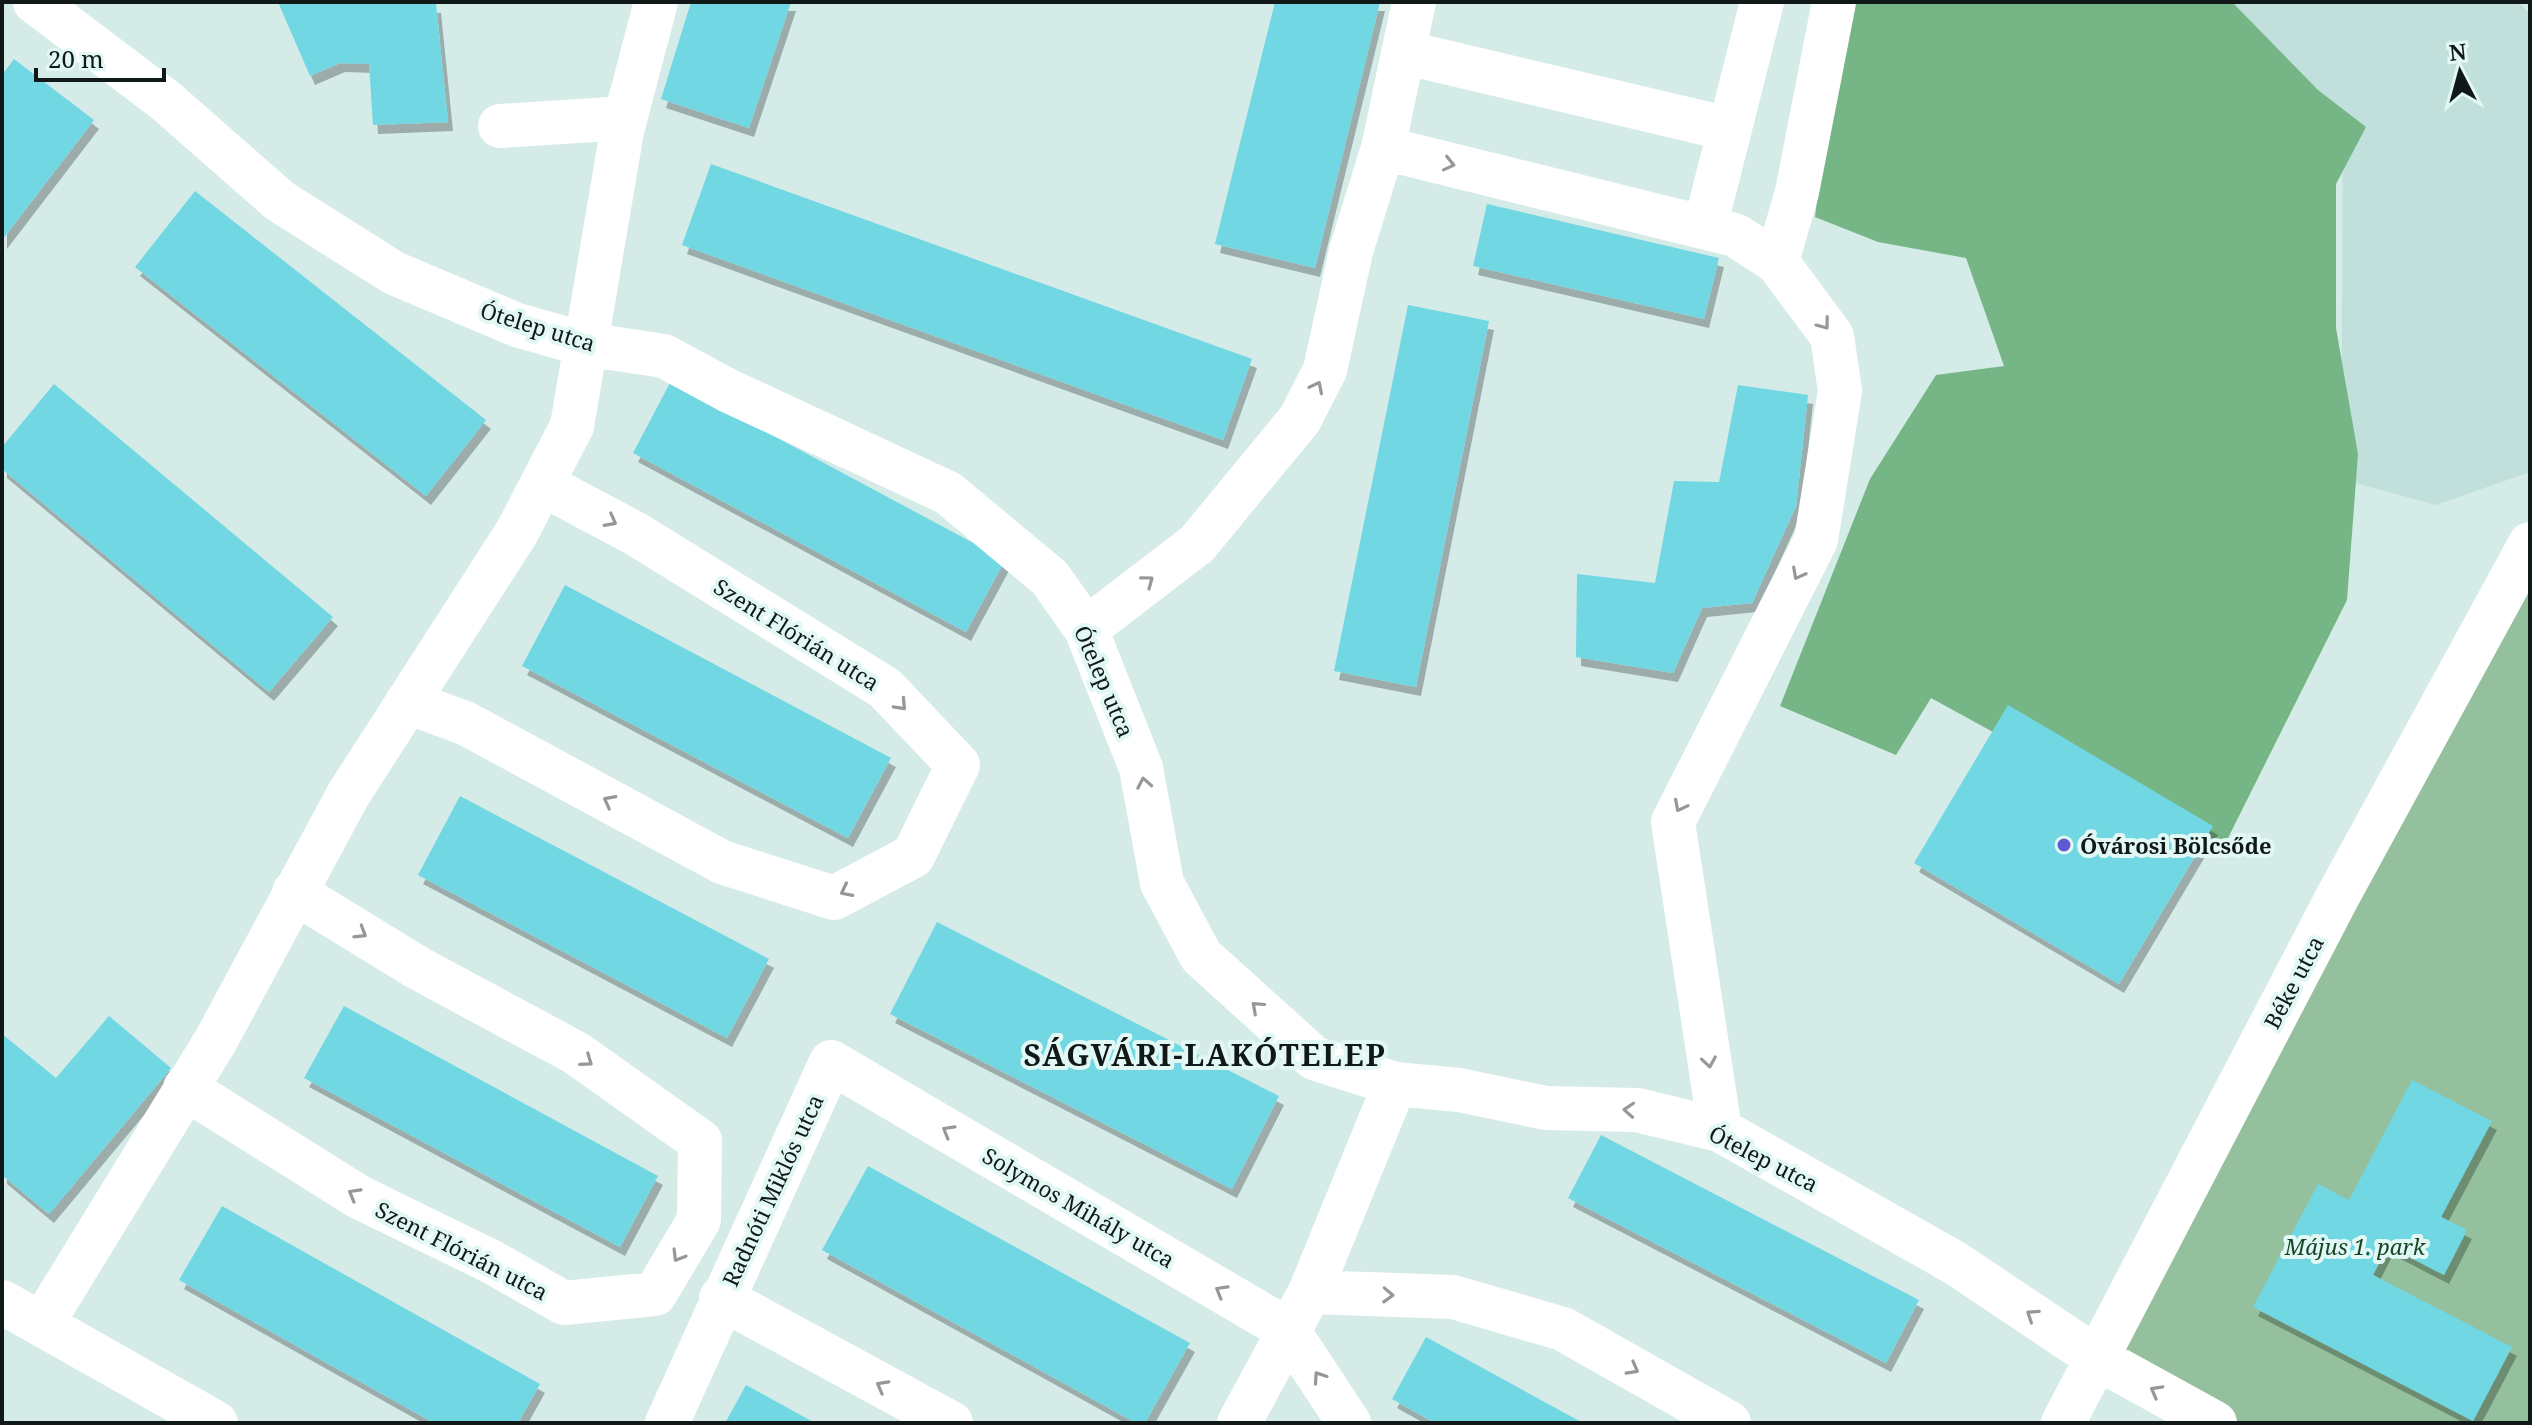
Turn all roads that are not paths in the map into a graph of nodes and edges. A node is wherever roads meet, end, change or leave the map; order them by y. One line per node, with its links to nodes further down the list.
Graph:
1 (35, 2): 13 (street, Ótelep utca)
2 (656, 2): 7 (street)
3 (1414, 2): 6 (street)
4 (1762, 2): 9 (street)
5 (1834, 2): 12 (street)
6 (1403, 52): 9 (street); 10 (street)
7 (625, 118): 8 (street); 13 (street)
8 (500, 126)
9 (1729, 129): 11 (street)
10 (1383, 148): 11 (street, one-way to 11); 16 (street, one-way to 10)
11 (1705, 227): 12 (street)
12 (1777, 262): 22 (street, one-way to 22)
13 (584, 344): 14 (street); 16 (street, Ótelep utca)
14 (542, 484): 17 (street); 17 (street, Szent Flórián utca, one-way to 17)
15 (2530, 544): 28 (street, Béke utca)
16 (1086, 629): 20 (street, Ótelep utca, one-way to 16)
17 (407, 702): 18 (street)
18 (294, 892): 21 (street); 21 (street, Szent Flórián utca, one-way to 21)
19 (831, 1062): 24 (street, Radnóti Miklós utca); 27 (street, Solymos Mihály utca, one-way to 19)
20 (1395, 1084): 22 (street, Ótelep utca, one-way to 20); 23 (street)
21 (185, 1088): 26 (street)
22 (1720, 1130): 28 (street, Ótelep utca, one-way to 22)
23 (1310, 1292): 27 (street); 34 (street, one-way to 34)
24 (721, 1298): 30 (street); 31 (street, Radnóti Miklós utca, one-way to 24)
25 (2, 1302): 26 (street)
26 (42, 1324): 29 (street)
27 (1288, 1330): 32 (street); 33 (street, one-way to 27)
28 (2097, 1358): 35 (street, Béke utca); 36 (street, Ótelep utca, one-way to 28)
29 (216, 1423)
30 (667, 1423)
31 (951, 1423)
32 (1239, 1423)
33 (1349, 1423)
34 (1729, 1423)
35 (2063, 1423)
36 (2215, 1423)

